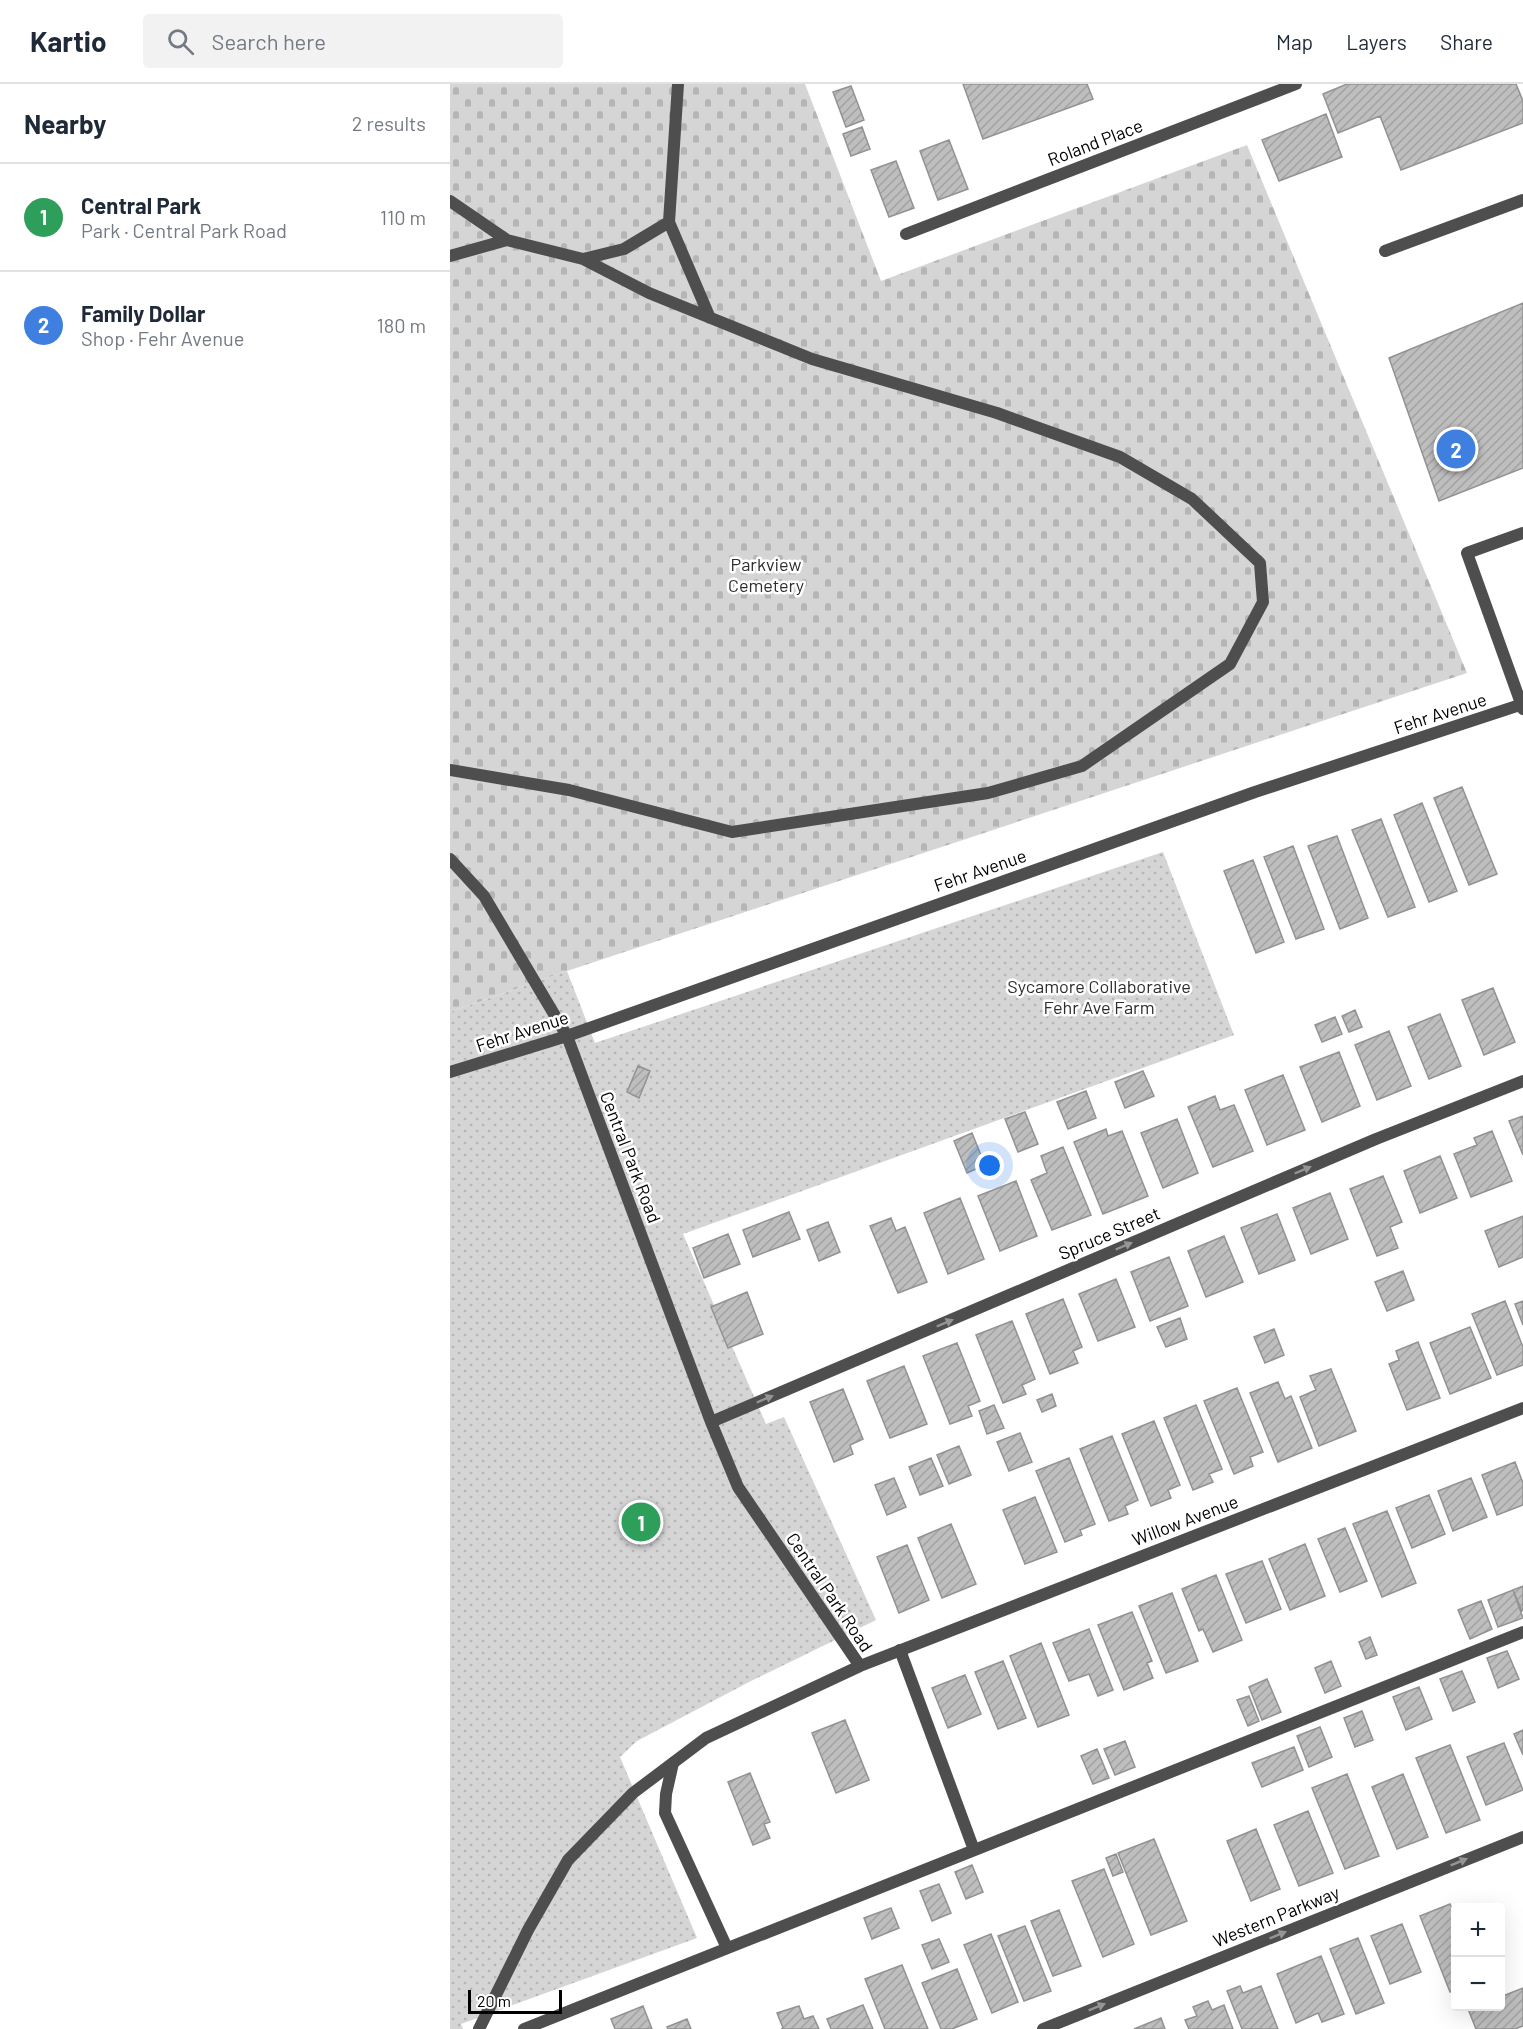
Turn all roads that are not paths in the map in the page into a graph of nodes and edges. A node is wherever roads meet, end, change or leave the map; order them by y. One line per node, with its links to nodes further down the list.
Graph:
1 (678, 84): 6 (street)
2 (1296, 84): 3 (street, Roland Place)
3 (1268, 89): 7 (street, Roland Place)
4 (1523, 200): 9 (street)
5 (450, 201): 8 (street)
6 (669, 222): 11 (street); 12 (street)
7 (906, 234)
8 (507, 240): 10 (street); 11 (street)
9 (1385, 251)
10 (450, 256)
11 (583, 259): 12 (street)
12 (710, 318): 15 (street)
13 (1523, 533): 14 (street)
14 (1522, 706): 17 (street, Fehr Avenue)
15 (450, 770)
16 (450, 859): 17 (street, Central Park Road)
17 (567, 1036): 18 (street, Fehr Avenue); 21 (street, Central Park Road)
18 (450, 1072)
19 (1523, 1082): 21 (street, Spruce Street, one-way to 19)
20 (1523, 1408): 23 (street, Willow Avenue)
21 (711, 1422): 24 (street, Central Park Road)
22 (1523, 1632): 27 (street)
23 (900, 1650): 24 (street, Willow Avenue); 27 (street)
24 (860, 1666): 25 (street, Central Park Road)
25 (673, 1763): 28 (street); 29 (street, Central Park Road)
26 (1523, 1837): 31 (street, Western Parkway, one-way to 26)
27 (974, 1850): 28 (street)
28 (727, 1948): 30 (street)
29 (479, 2029)
30 (524, 2029)
31 (1043, 2029)

